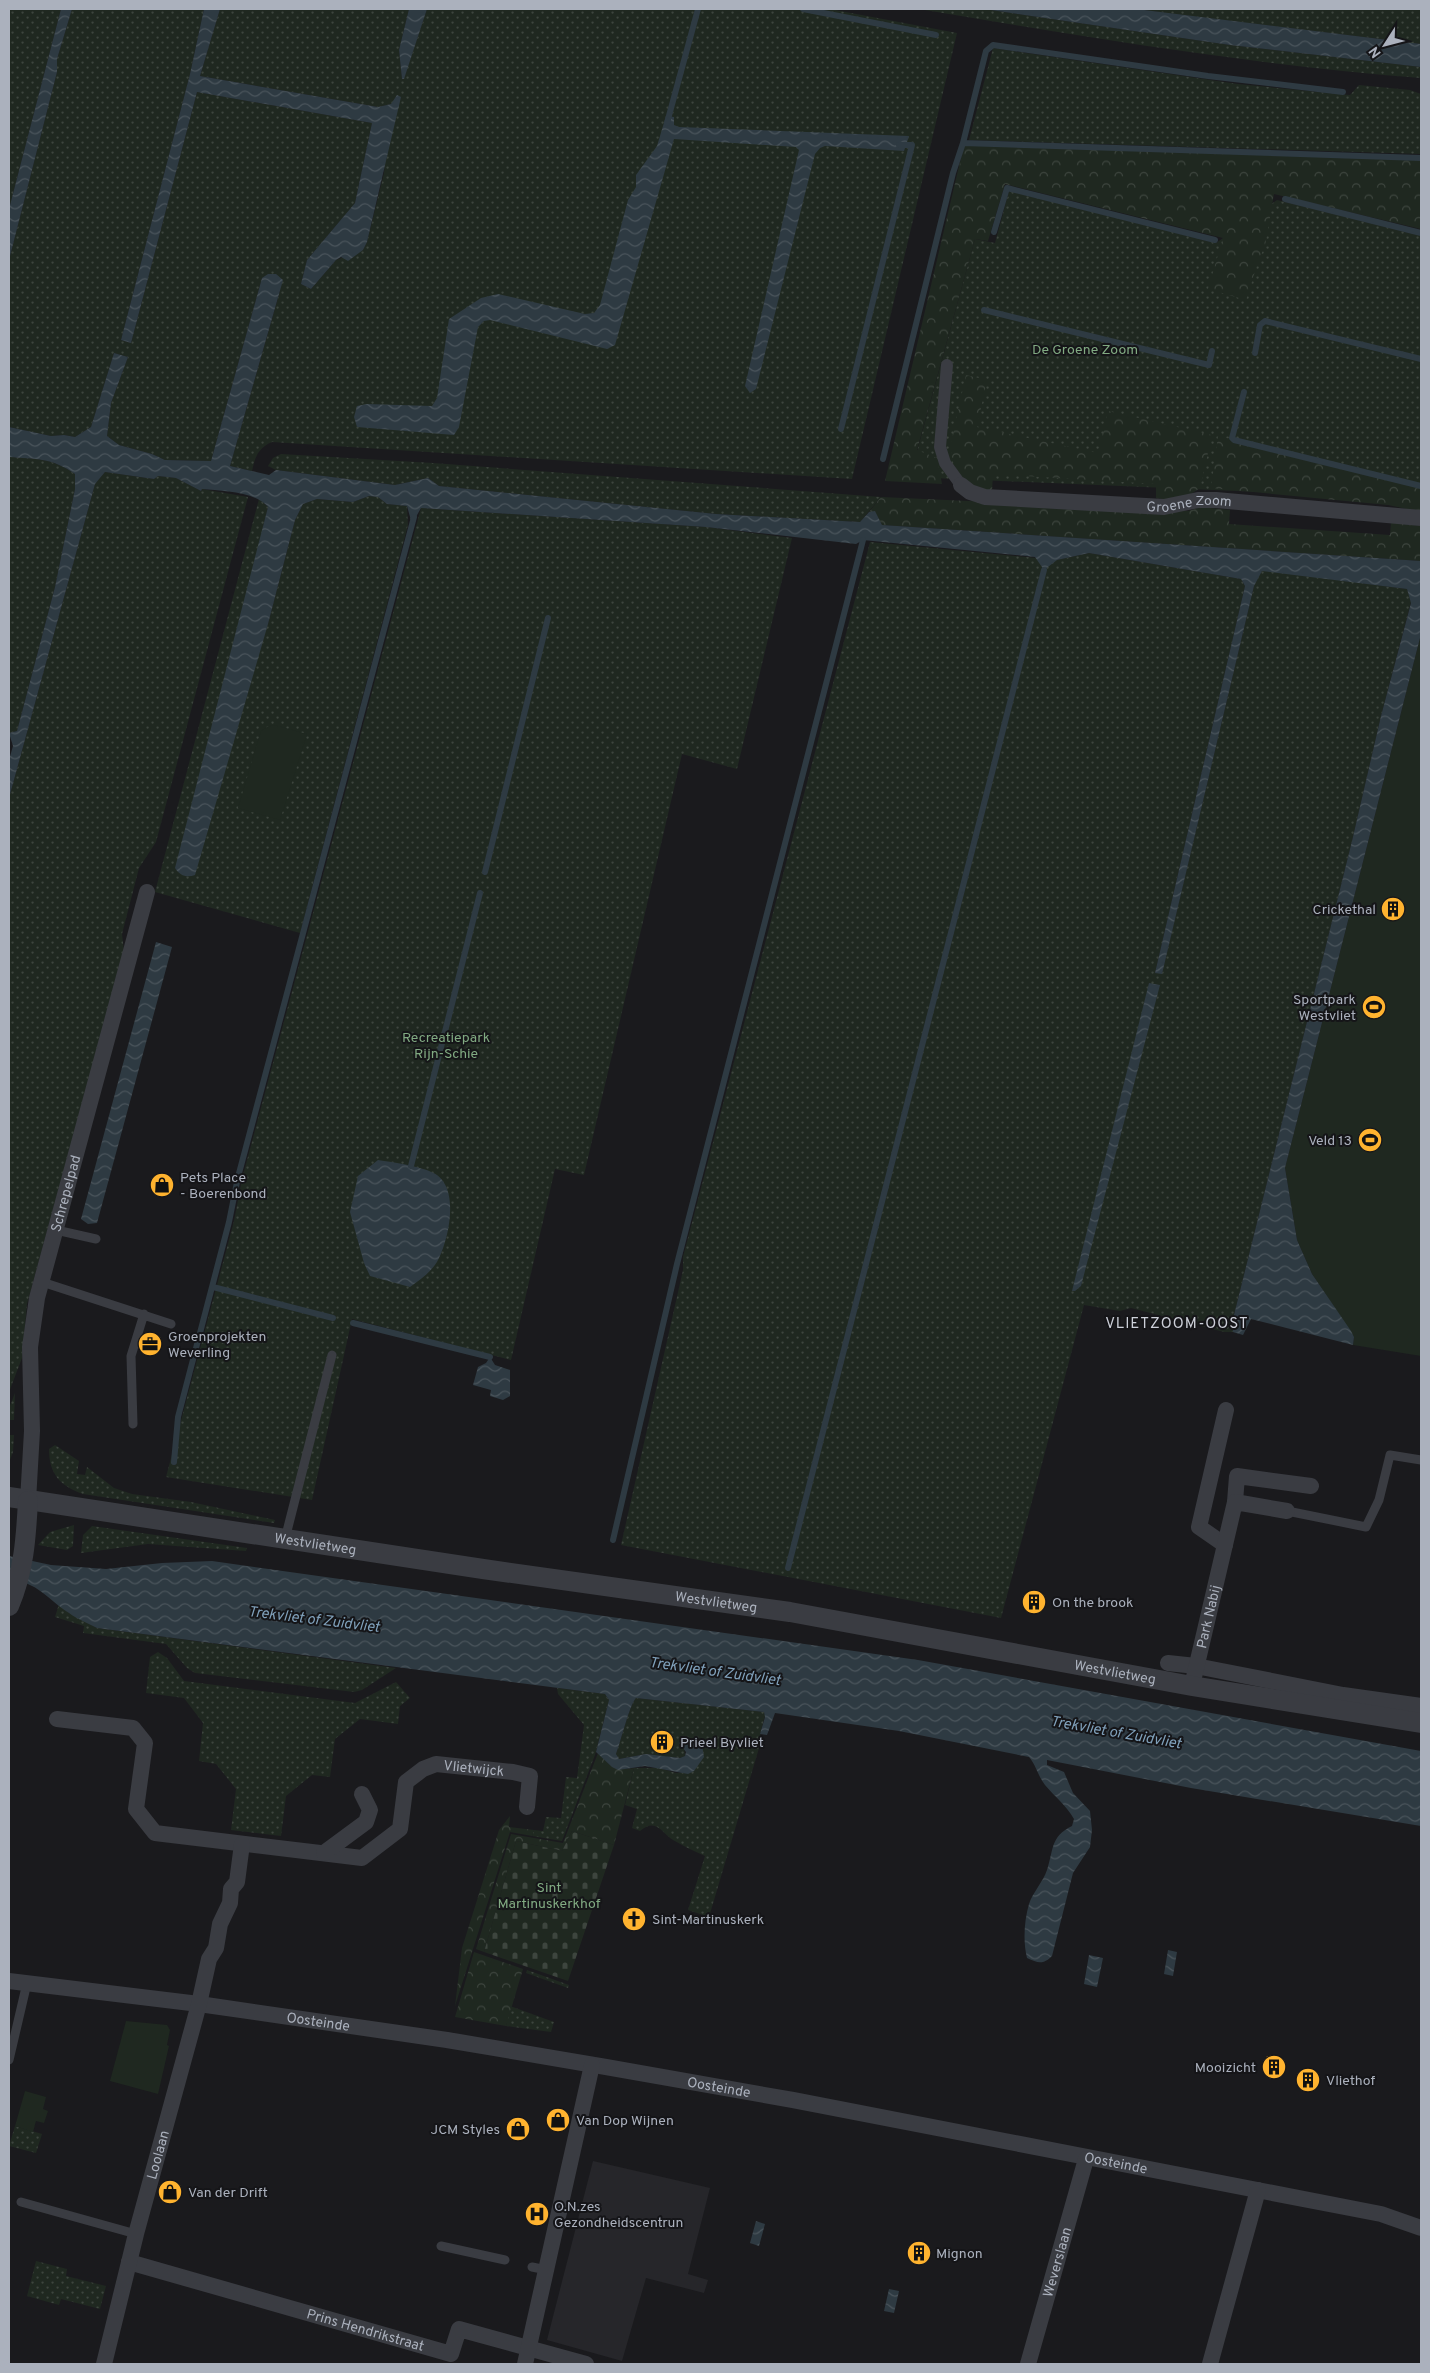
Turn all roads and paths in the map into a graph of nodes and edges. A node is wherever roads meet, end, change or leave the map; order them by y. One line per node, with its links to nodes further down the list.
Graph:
1 (947, 365): 2 (street)
2 (961, 485): 3 (street, Groene Zoom)
3 (1421, 518)
4 (147, 892): 5 (street, Schrepelpad)
5 (56, 1230): 6 (lane); 7 (street, Schrepelpad)
6 (96, 1239)
7 (42, 1282): 8 (lane); 17 (street, Schrepelpad)
8 (144, 1314): 9 (lane); 12 (lane)
9 (171, 1324)
10 (332, 1354): 20 (lane)
11 (1226, 1410): 14 (street)
12 (133, 1424)
13 (1421, 1460): 19 (lane)
14 (1212, 1471): 15 (street); 21 (street)
15 (1237, 1476): 16 (street); 18 (street, Park Nabij)
16 (1311, 1486)
17 (18, 1499): 20 (street, Westvlietweg); 22 (street)
18 (1235, 1502): 19 (street); 21 (street, Park Nabij)
19 (1287, 1511)
20 (285, 1539): 25 (street, Westvlietweg)
21 (1224, 1545): 24 (street, Park Nabij)
22 (9, 1606)
23 (1168, 1663): 24 (street, Westvlietweg)
24 (1196, 1666): 25 (street, Park Nabij); 26 (street, Westvlietweg)
25 (1192, 1686): 28 (street, Westvlietweg)
26 (1421, 1706)
27 (57, 1719): 31 (street, Vlietwijck)
28 (1421, 1724)
29 (362, 1794): 32 (street)
30 (527, 1807): 32 (street, Vlietwijck)
31 (242, 1844): 32 (street, Vlietwijck); 35 (street)
32 (324, 1854)
33 (9, 1981): 34 (street, Oosteinde)
34 (27, 1983): 35 (street, Oosteinde); 36 (lane)
35 (199, 2004): 37 (street, Oosteinde); 42 (street, Loolaan)
36 (9, 2060)
37 (592, 2065): 38 (street, Oosteinde); 46 (street)
38 (1086, 2159): 39 (street, Oosteinde); 49 (street, Weverslaan)
39 (1258, 2190): 41 (street, Oosteinde); 50 (street)
40 (21, 2202): 42 (lane)
41 (1421, 2228)
42 (136, 2234): 45 (street, Loolaan)
43 (441, 2246): 44 (lane)
44 (505, 2260)
45 (129, 2262): 46 (street, Prins Hendrikstraat); 47 (street, Loolaan)
46 (527, 2356): 48 (street, Prins Hendrikstraat)
47 (104, 2364)
48 (586, 2364)
49 (1028, 2364)
50 (1210, 2364)

